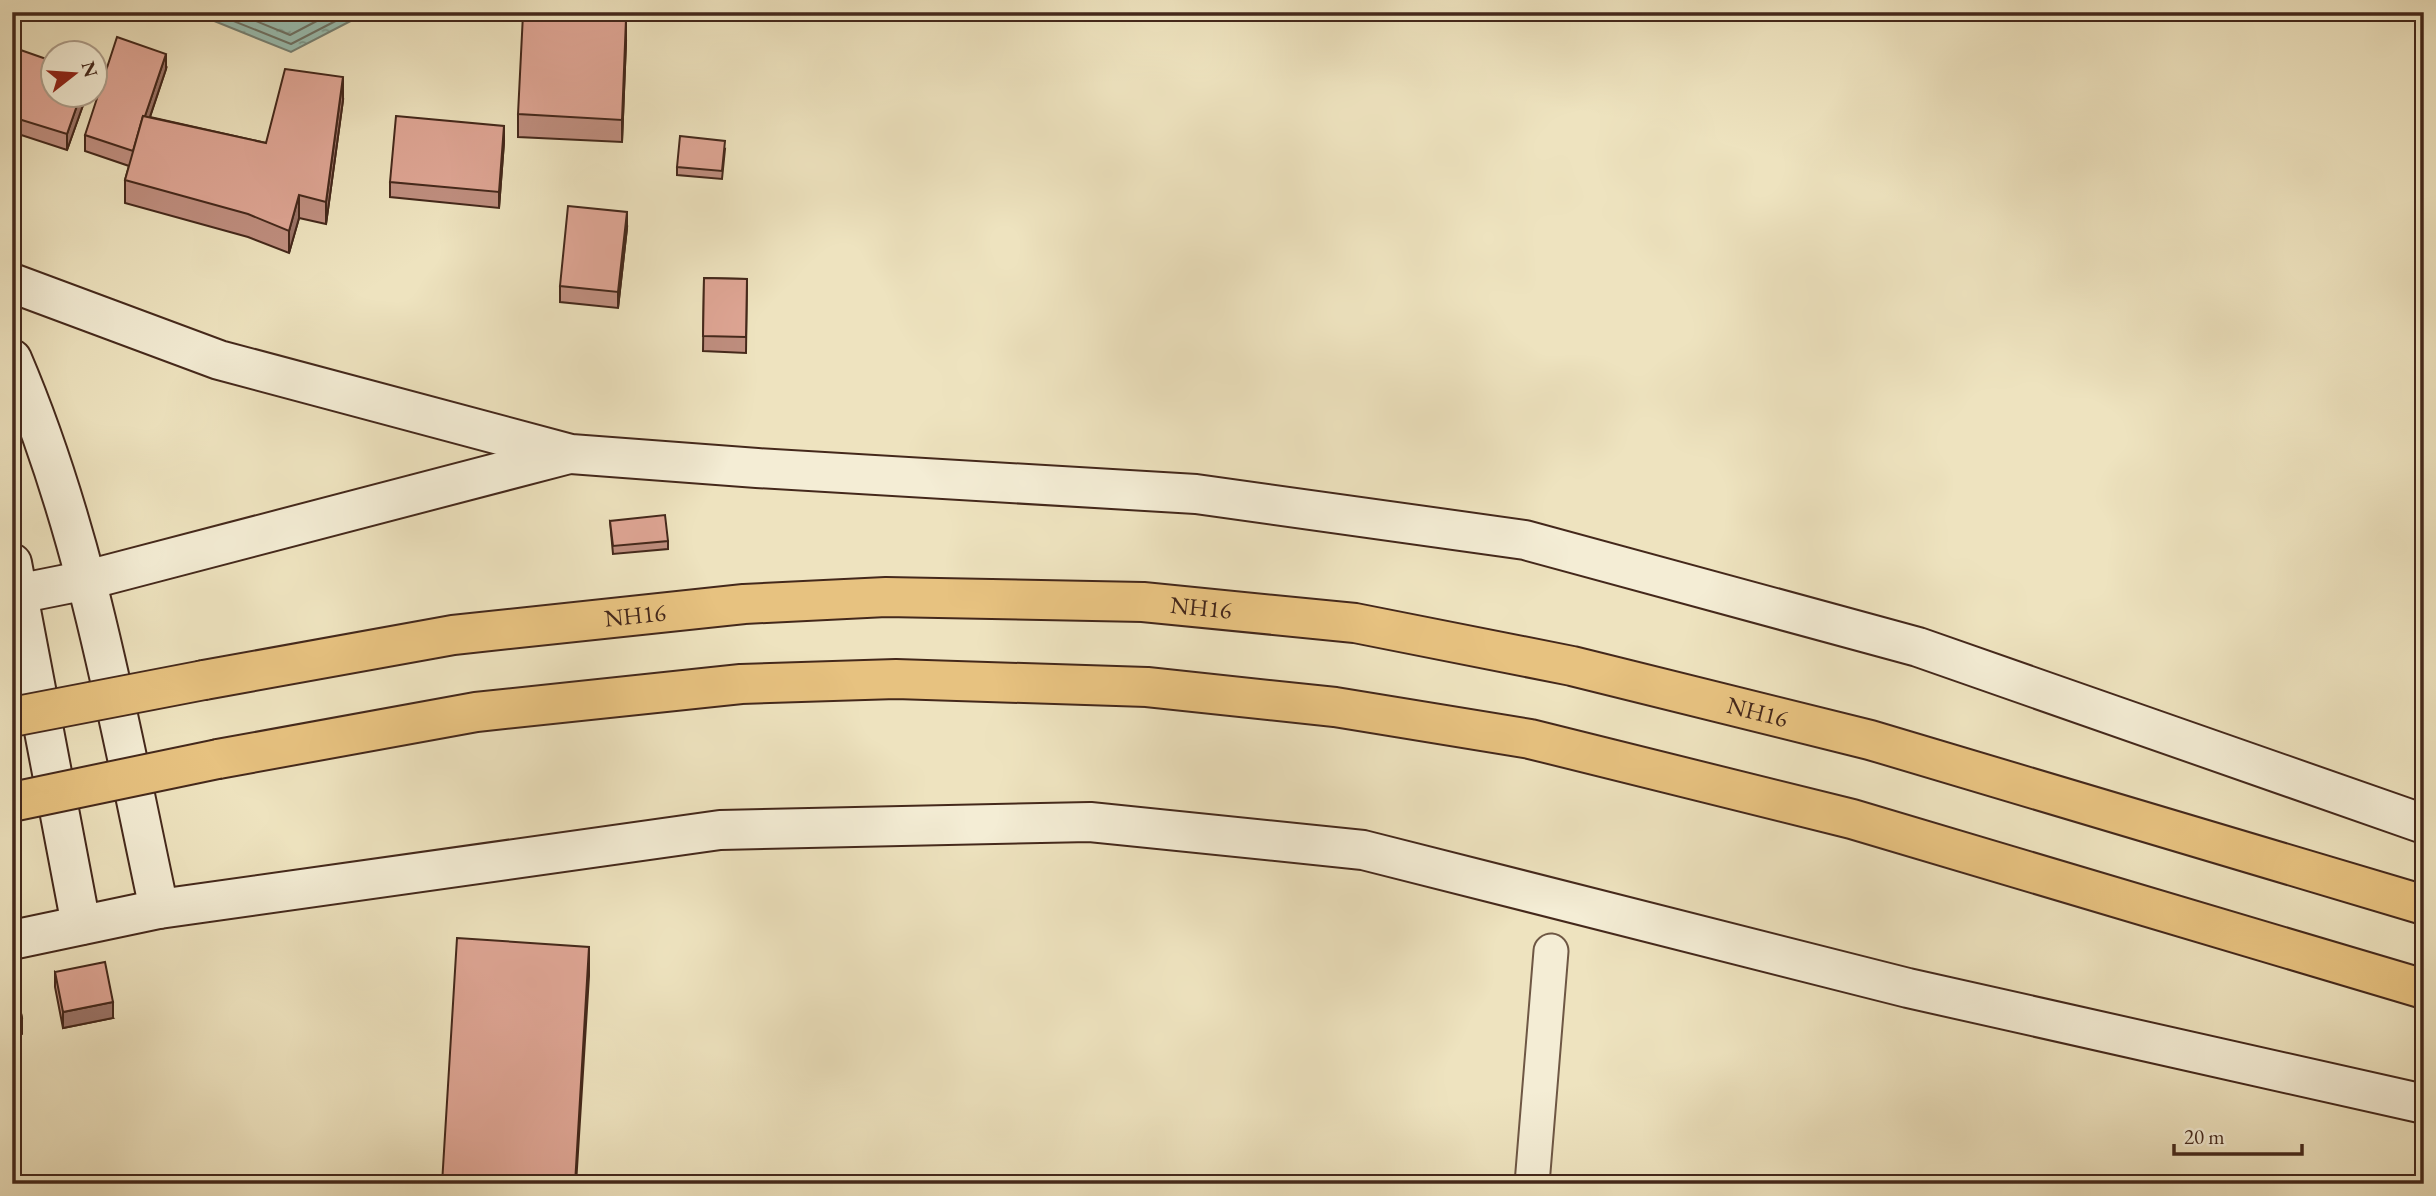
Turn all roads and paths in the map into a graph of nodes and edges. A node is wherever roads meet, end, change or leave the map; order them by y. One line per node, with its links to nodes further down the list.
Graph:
1 (12, 283): 3 (main road)
2 (12, 359): 4 (main road)
3 (571, 454): 4 (main road); 8 (main road)
4 (87, 580): 5 (main road); 10 (main road)
5 (15, 584): 11 (main road)
6 (12, 717): 9 (highway, NH16 / NH16, bridge)
7 (12, 802): 14 (highway, bridge)
8 (2424, 824)
9 (2424, 905)
10 (159, 909): 11 (main road); 15 (main road)
11 (81, 925): 12 (main road)
12 (12, 940)
13 (1551, 950): 16 (street)
14 (2424, 989)
15 (2424, 1104)
16 (1532, 1184)

